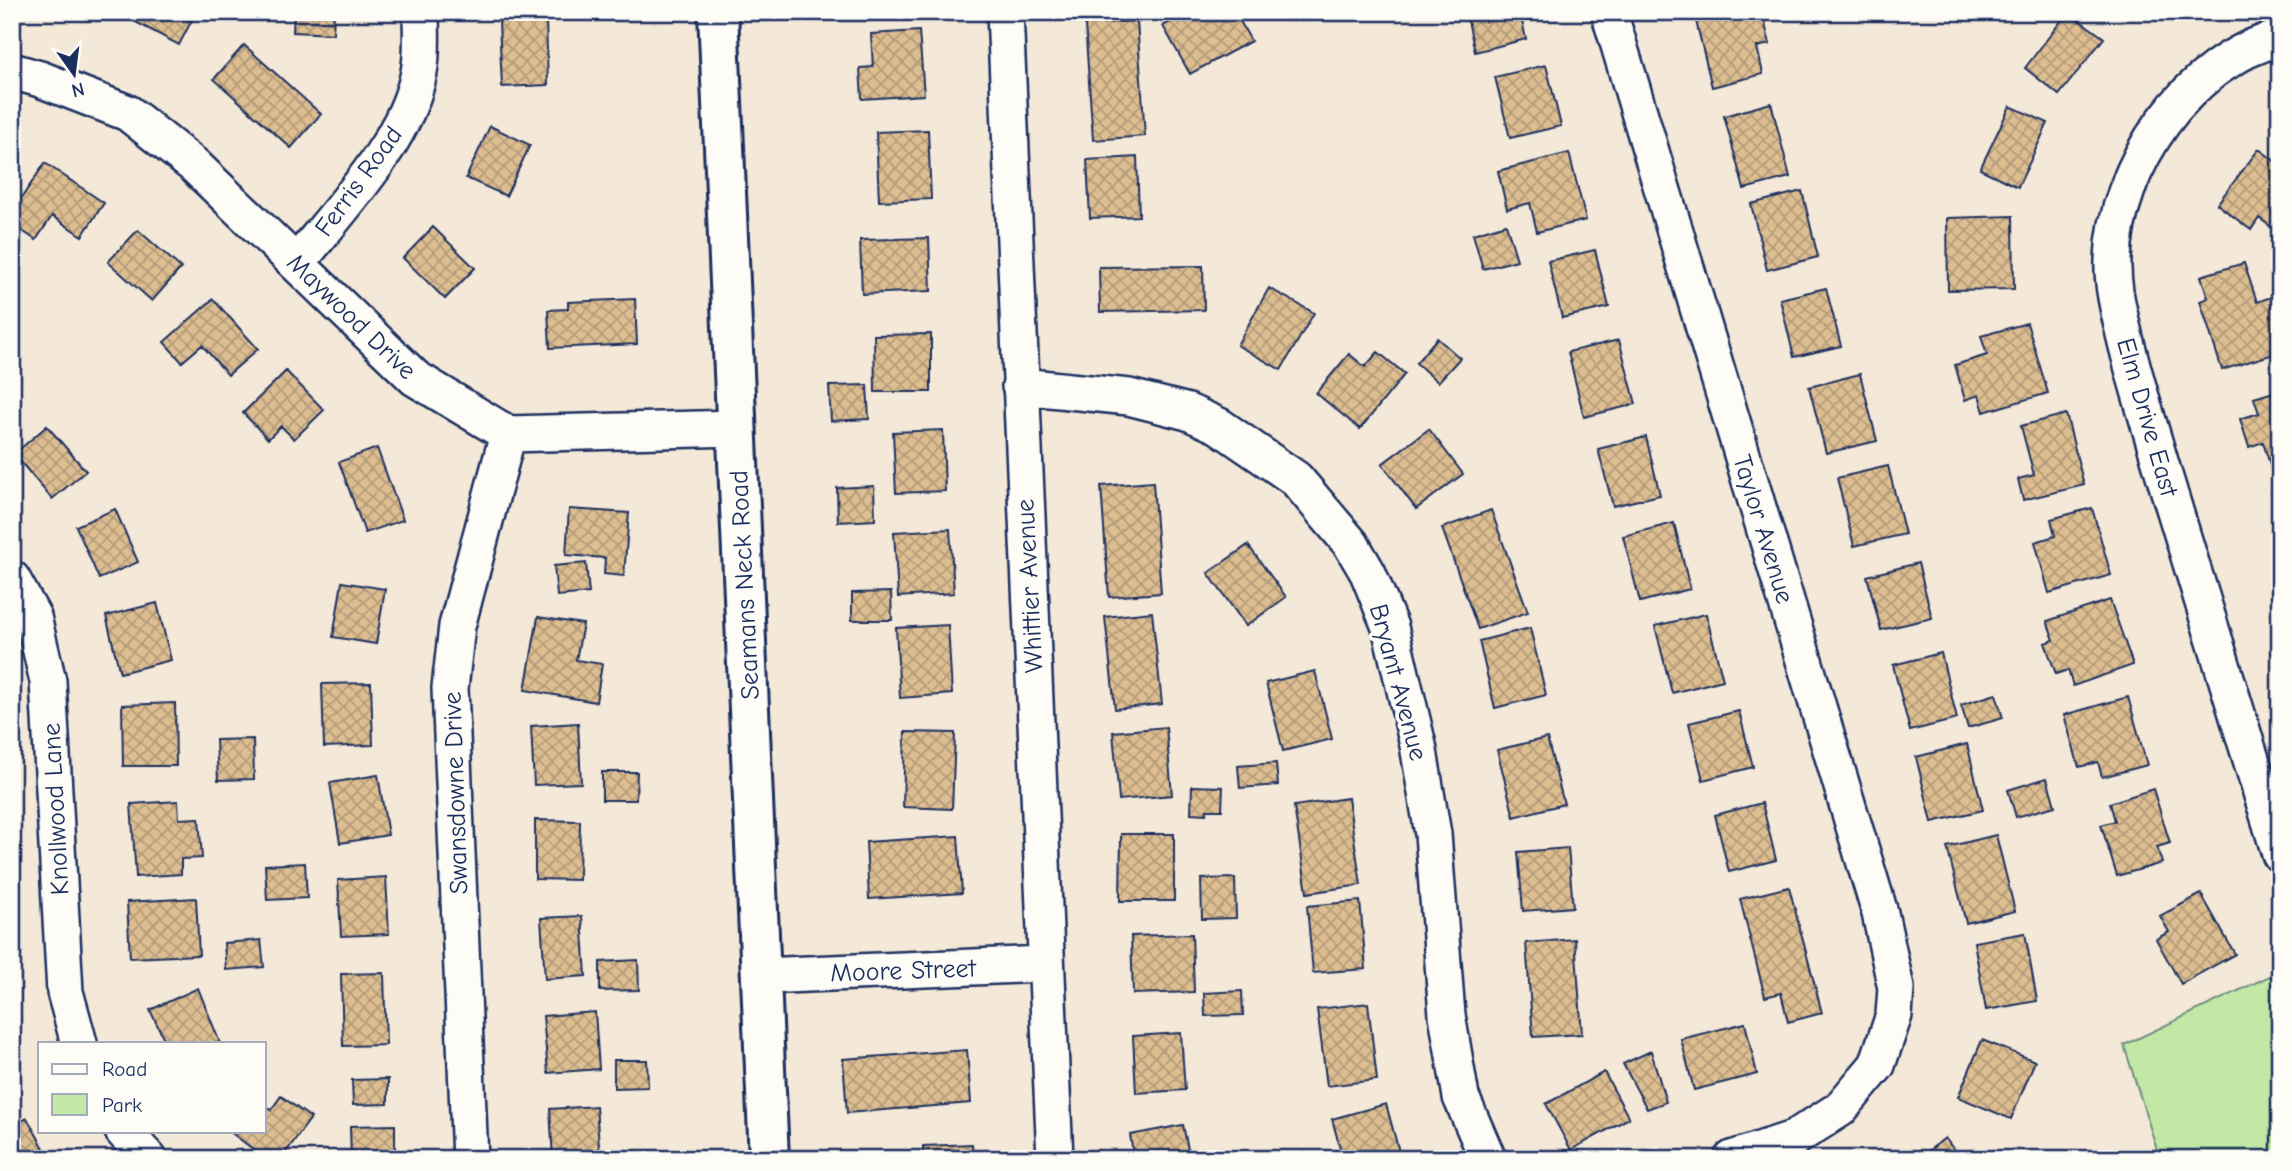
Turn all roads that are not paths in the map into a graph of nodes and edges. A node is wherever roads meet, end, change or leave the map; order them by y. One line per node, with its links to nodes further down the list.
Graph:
1 (421, 12): 7 (street, Ferris Road)
2 (718, 12): 9 (main road, Seamans Neck Road)
3 (1004, 12): 8 (street, Whittier Avenue)
4 (1609, 12): 22 (street, Taylor Avenue)
5 (2280, 38): 12 (street, Elm Drive East)
6 (12, 71): 7 (street, Maywood Drive)
7 (297, 263): 10 (street, Maywood Drive)
8 (1020, 386): 13 (street, Whittier Avenue); 21 (street, Bryant Avenue)
9 (737, 428): 10 (street); 14 (main road, Seamans Neck Road)
10 (508, 434): 18 (street, Swansdowne Drive)
11 (12, 579): 15 (street, Knollwood Lane)
12 (2280, 854)
13 (1045, 964): 14 (street, Moore Street); 20 (street, Whittier Avenue)
14 (761, 975): 19 (main road, Seamans Neck Road)
15 (79, 1042)
16 (124, 1132): 17 (street)
17 (149, 1159)
18 (470, 1159)
19 (769, 1159)
20 (1055, 1159)
21 (1488, 1159)
22 (1732, 1159)

